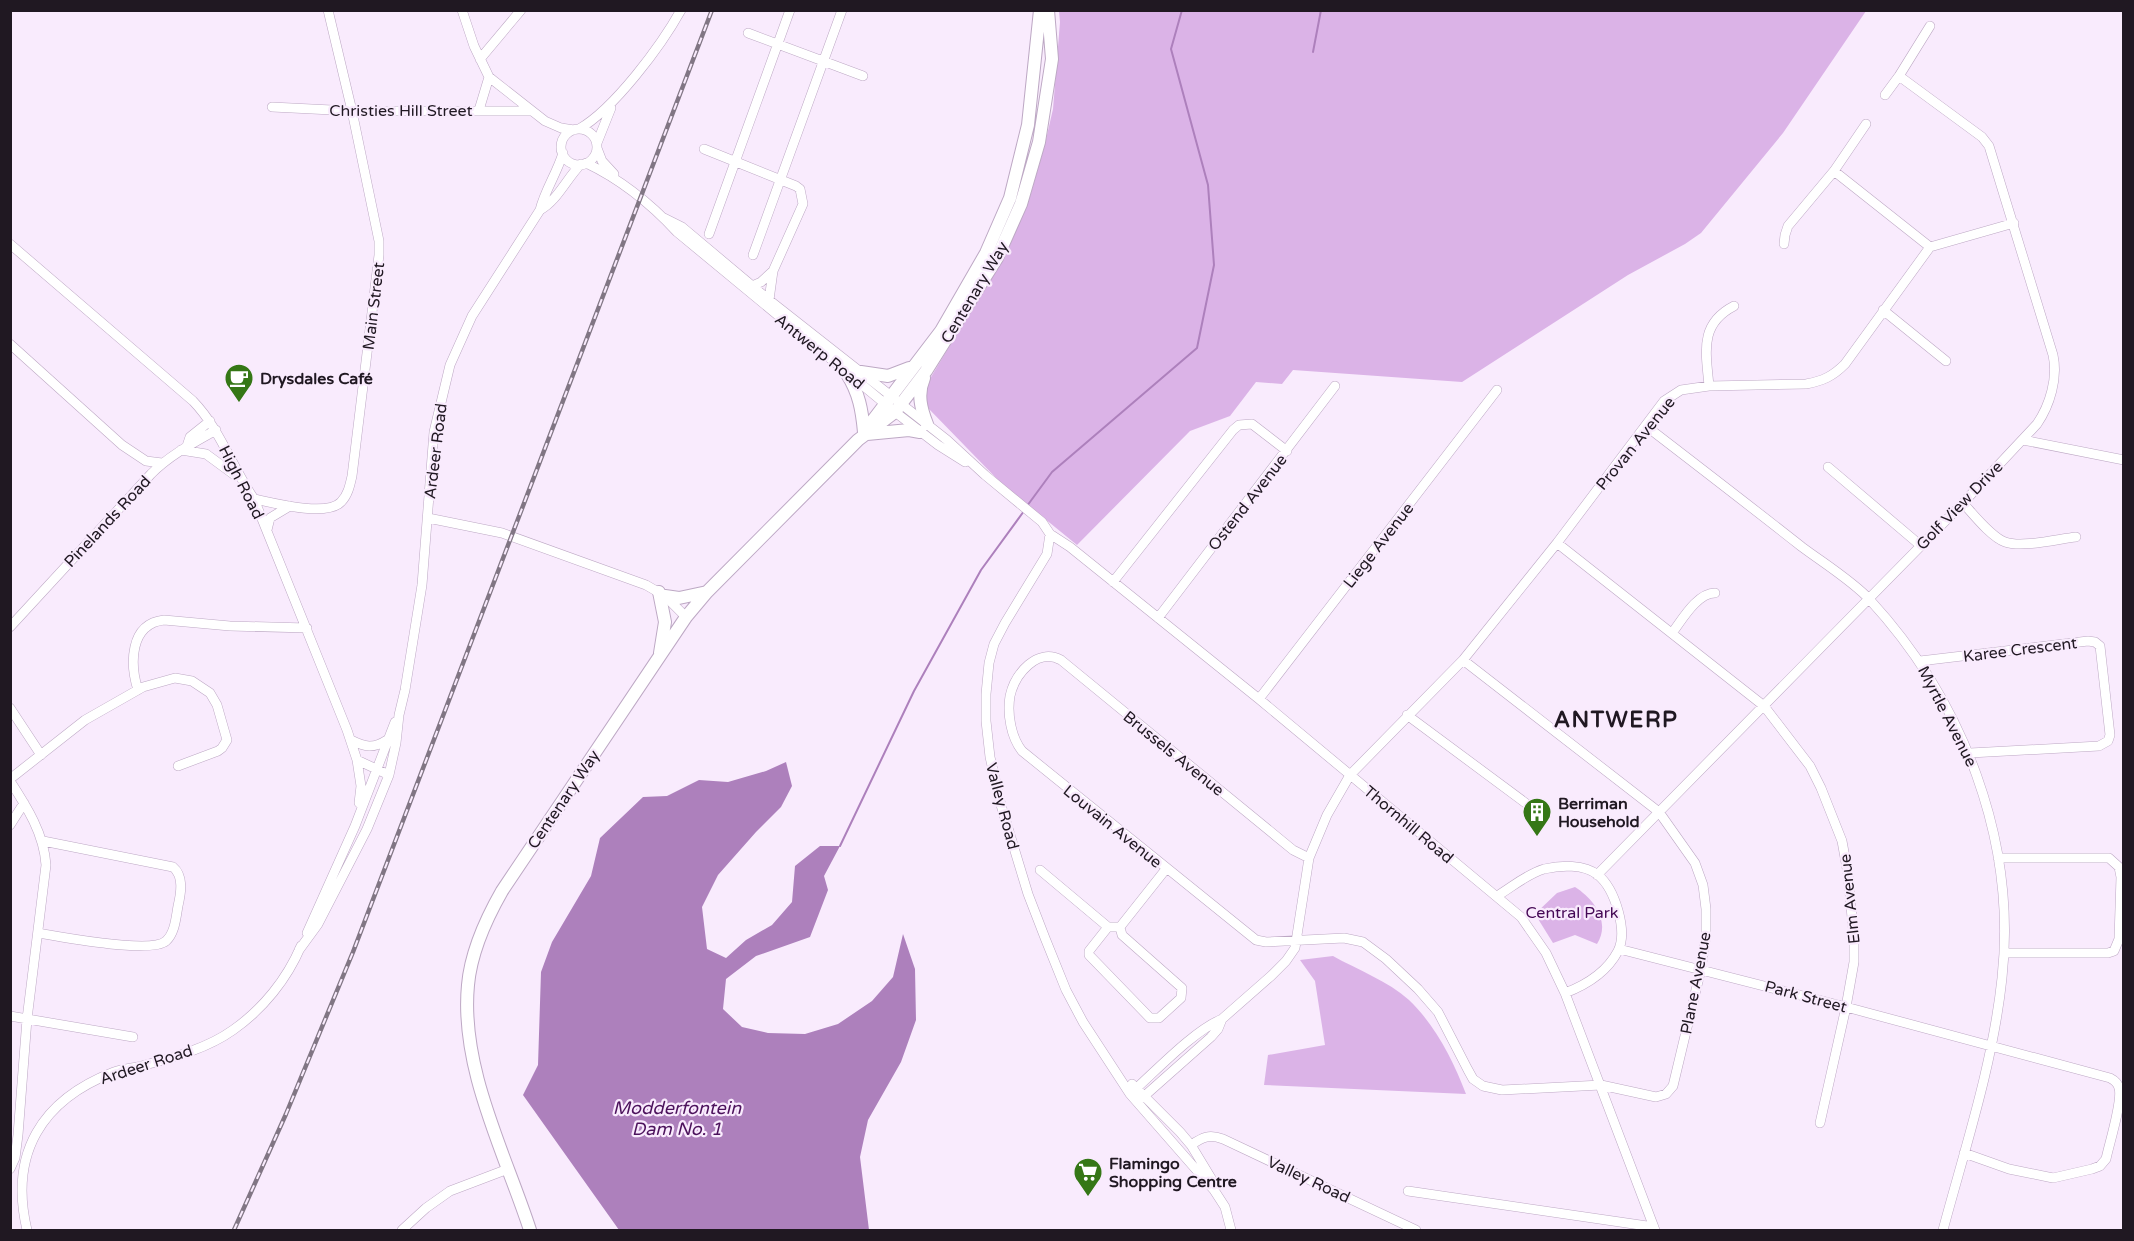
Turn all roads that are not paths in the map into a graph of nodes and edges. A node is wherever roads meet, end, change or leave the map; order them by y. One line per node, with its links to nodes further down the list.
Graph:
1 (328, 10): 21 (street, Main Street)
2 (462, 10): 12 (street)
3 (521, 10): 12 (street)
4 (681, 10): 18 (street)
5 (790, 10): 11 (street)
6 (842, 10): 13 (street)
7 (1040, 10): 49 (main road, Centenary Way)
8 (1048, 10): 50 (main road, Centenary Way)
9 (1930, 26): 15 (street)
10 (748, 33): 11 (street)
11 (777, 44): 13 (street); 29 (street)
12 (480, 59): 16 (street)
13 (824, 62): 14 (street); 32 (street)
14 (863, 76)
15 (1899, 76): 17 (street); 36 (street, Golf View Drive)
16 (489, 77): 20 (street); 22 (street)
17 (1885, 95)
18 (618, 96): 25 (street); 26 (street)
19 (272, 107): 21 (street, Christies Hill Street)
20 (479, 110): 21 (street, Christies Hill Street); 22 (street, Christies Hill Street)
21 (352, 111): 72 (street, Main Street)
22 (531, 111): 23 (street)
23 (545, 121): 25 (street); 28 (street)
24 (1866, 124): 31 (street)
25 (576, 129): 26 (street); 28 (street)
26 (597, 146): 30 (street); 33 (street, Antwerp Road)
27 (704, 149): 29 (street)
28 (562, 151): 30 (street); 34 (street, Ardeer Road)
29 (735, 162): 32 (street); 37 (street)
30 (584, 164): 33 (street, Antwerp Road); 34 (street, Ardeer Road)
31 (1834, 171): 39 (street); 40 (street)
32 (780, 180): 41 (street); 42 (street)
33 (626, 186): 35 (street, Antwerp Road)
34 (540, 210): 74 (street, Ardeer Road)
35 (664, 218): 43 (street, Antwerp Road); 52 (street, Antwerp Road)
36 (2014, 223): 40 (street); 63 (street, Golf View Drive)
37 (709, 234)
38 (10, 244): 58 (street, High Road)
39 (1784, 244)
40 (1930, 247): 46 (street, Provan Avenue)
41 (753, 255)
42 (773, 271): 43 (street); 44 (street)
43 (752, 286): 44 (street, Antwerp Road)
44 (769, 300): 51 (street, Antwerp Road)
45 (1734, 306): 54 (street)
46 (1883, 310): 48 (street); 54 (street, Provan Avenue)
47 (10, 344): 67 (street)
48 (1946, 361)
49 (914, 365): 51 (main road); 56 (main road, Centenary Way)
50 (926, 371): 57 (main road, Centenary Way); 60 (main road)
51 (861, 372): 56 (street, Antwerp Road)
52 (847, 374): 56 (street, Antwerp Road); 62 (main road)
53 (1335, 386): 65 (street, Ostend Avenue)
54 (1709, 386): 59 (street, Provan Avenue)
55 (1497, 390): 95 (street, Liege Avenue)
56 (887, 399): 57 (street, Antwerp Road); 62 (main road, Centenary Way)
57 (898, 408): 60 (street, Antwerp Road); 62 (main road, Centenary Way)
58 (210, 421): 61 (street, High Road); 64 (street)
59 (1647, 426): 78 (street, Provan Avenue); 84 (street, Myrtle Avenue)
60 (923, 428): 62 (main road); 73 (street, Antwerp Road)
61 (216, 430): 64 (street, Pinelands Road); 69 (street, High Road)
62 (863, 435): 81 (main road, Centenary Way)
63 (2023, 440): 66 (street); 71 (street, Golf View Drive)
64 (184, 448): 67 (street, Pinelands Road); 69 (street)
65 (1287, 451): 80 (street); 86 (street, Ostend Avenue)
66 (2124, 460)
67 (162, 463): 87 (street, Pinelands Road)
68 (1828, 467): 79 (street)
69 (241, 480): 70 (street, High Road)
70 (254, 499): 72 (street, Main Street); 75 (street, High Road)
71 (1963, 503): 77 (street); 79 (street, Golf View Drive)
72 (290, 506): 75 (street)
73 (1033, 516): 76 (street, Thornhill Road)
74 (428, 518): 83 (street); 98 (street, Ardeer Road)
75 (267, 532): 88 (street, High Road)
76 (1050, 534): 80 (street, Thornhill Road); 138 (street, Valley Road)
77 (2076, 537)
78 (1557, 543): 89 (street, Elm Avenue); 92 (street, Provan Avenue)
79 (1920, 545): 84 (street, Golf View Drive)
80 (1113, 582): 86 (street, Thornhill Road)
81 (707, 592): 83 (main road); 85 (main road, Centenary Way)
82 (1715, 592): 89 (street)
83 (662, 594): 85 (street); 90 (main road)
84 (1869, 598): 93 (street, Myrtle Avenue); 96 (street, Golf View Drive)
85 (686, 617): 90 (main road, Centenary Way)
86 (1158, 618): 95 (street, Thornhill Road)
87 (10, 627)
88 (307, 628): 94 (street); 100 (street, High Road)
89 (1672, 633): 96 (street, Elm Avenue)
90 (659, 658): 144 (main road, Centenary Way)
91 (1038, 658): 116 (street, Brussels Avenue); 118 (street, Louvain Avenue)
92 (1462, 660): 99 (street, Provan Avenue); 111 (street, Plane Avenue)
93 (1920, 661): 102 (street, Myrtle Avenue); 102 (street, Karee Crescent)
94 (138, 690): 103 (street); 105 (street)
95 (1259, 699): 108 (street, Thornhill Road)
96 (1764, 706): 111 (street, Golf View Drive); 131 (street, Elm Avenue)
97 (10, 708): 103 (street)
98 (399, 715): 101 (street, Ardeer Road); 107 (street, Ardeer Road)
99 (1407, 715): 108 (street, Provan Avenue); 112 (street)
100 (351, 740): 101 (street); 104 (street, High Road)
101 (387, 740): 106 (street, Ardeer Road)
102 (1970, 753): 117 (street, Myrtle Avenue)
103 (41, 755): 109 (street)
104 (357, 760): 106 (street); 114 (street, High Road)
105 (177, 766)
106 (376, 770): 107 (street); 114 (street, Ardeer Road)
107 (389, 775): 126 (street, Ardeer Road)
108 (1350, 775): 116 (street, Provan Avenue); 121 (street, Thornhill Road)
109 (10, 780): 110 (street)
110 (24, 803): 113 (street); 115 (street)
111 (1659, 812): 120 (street, Golf View Drive); 129 (street, Plane Avenue)
112 (1539, 813)
113 (10, 825)
114 (355, 826): 126 (street, Ardeer Road)
115 (43, 841): 124 (street); 124 (street)
116 (1309, 858): 125 (street, Provan Avenue)
117 (1998, 858): 128 (street, Myrtle Avenue); 128 (street)
118 (1166, 869): 123 (street); 125 (street, Louvain Avenue)
119 (1040, 870): 122 (street)
120 (1597, 875): 121 (street); 127 (street)
121 (1497, 896): 130 (street, Thornhill Road)
122 (1108, 927): 123 (street); 123 (street)
123 (1120, 927)
124 (38, 933): 134 (street)
125 (1297, 941): 133 (street); 137 (street, Louvain Avenue)
126 (299, 950): 149 (street, Ardeer Road)
127 (1619, 950): 129 (street, Park Street); 130 (street)
128 (2004, 953): 136 (street, Myrtle Avenue)
129 (1701, 969): 131 (street, Park Street); 137 (street, Plane Avenue)
130 (1565, 993): 137 (street, Thornhill Road)
131 (1846, 1007): 136 (street, Park Street); 140 (street, Elm Avenue)
132 (10, 1016): 134 (street)
133 (1222, 1019): 138 (street); 139 (street)
134 (27, 1020): 135 (street); 143 (street)
135 (133, 1037)
136 (1991, 1047): 142 (street, Myrtle Avenue); 142 (street, Park Street)
137 (1601, 1085): 148 (street, Thornhill Road)
138 (1134, 1090): 139 (street, Valley Road)
139 (1141, 1099): 141 (street); 145 (street)
140 (1820, 1123)
141 (1191, 1145): 145 (street); 147 (street, Valley Road)
142 (1964, 1153): 155 (street, Myrtle Avenue)
143 (10, 1169)
144 (508, 1169): 150 (street); 151 (main road, Centenary Way)
145 (1214, 1190): 152 (street)
146 (1408, 1191): 148 (street)
147 (1394, 1219): 153 (street); 154 (street, Valley Road)
148 (1655, 1229)
149 (27, 1230)
150 (402, 1230)
151 (530, 1230)
152 (1230, 1230)
153 (1401, 1230)
154 (1416, 1230)
155 (1943, 1230)

